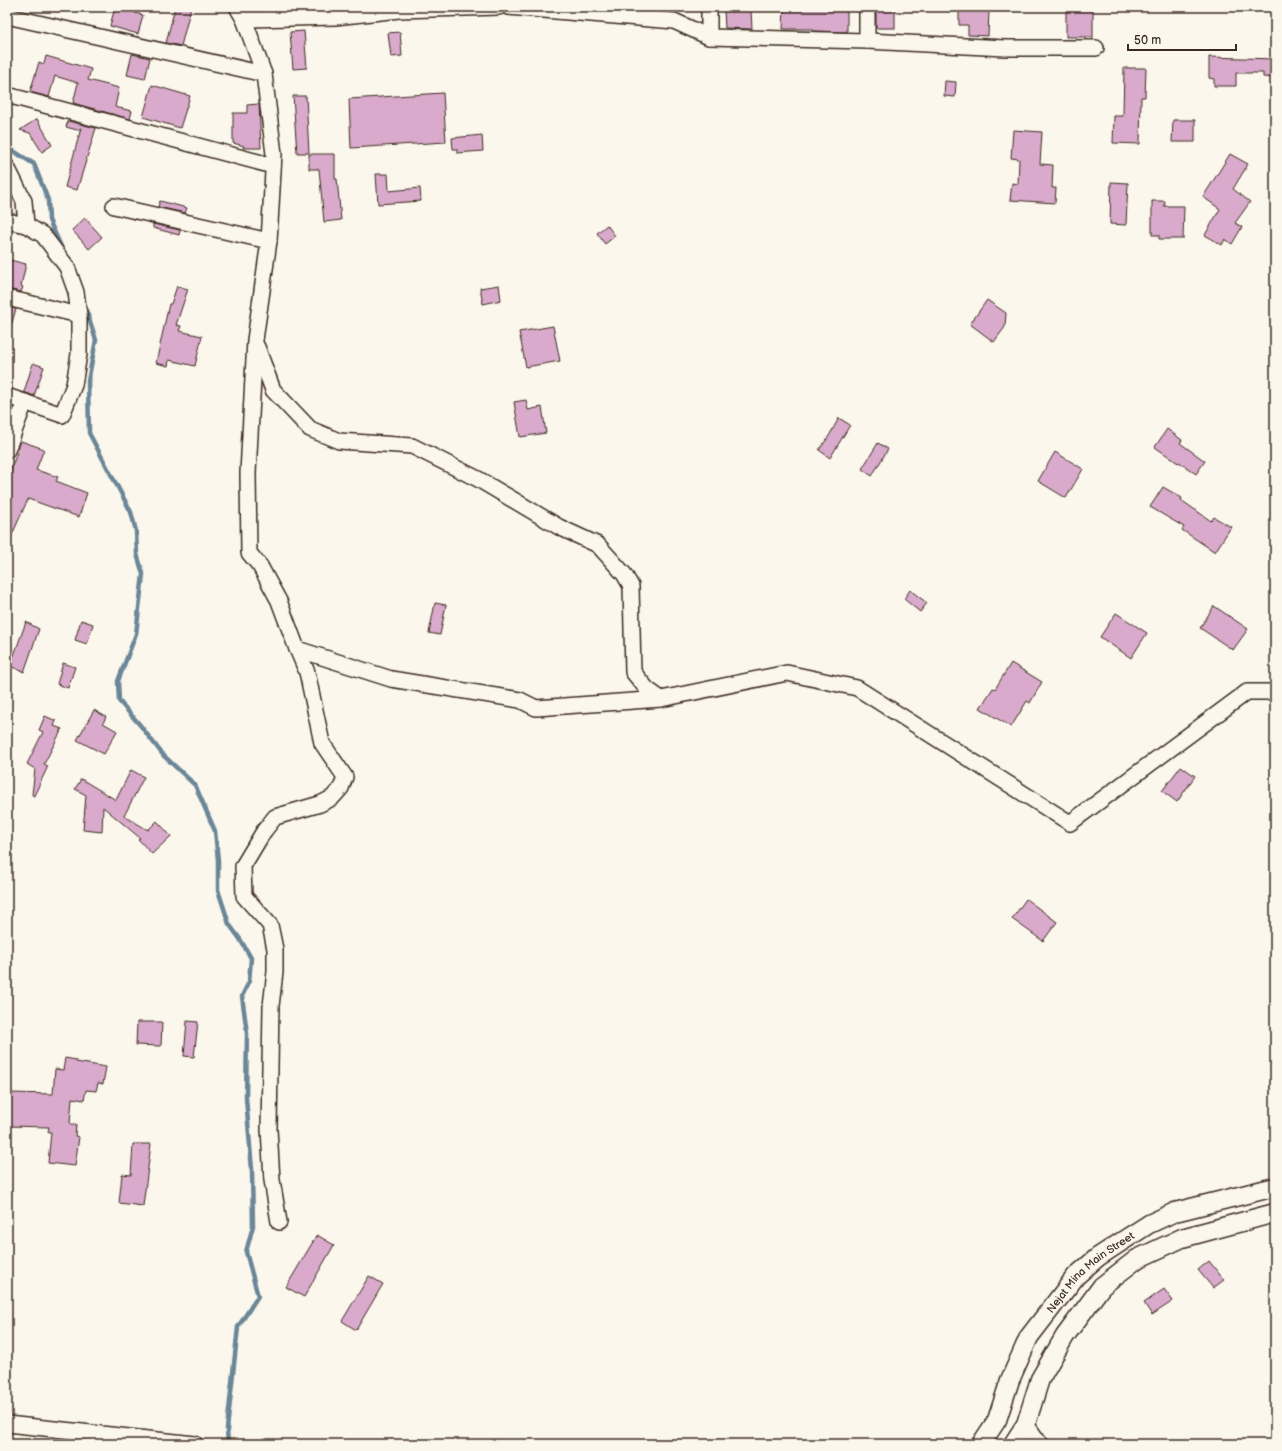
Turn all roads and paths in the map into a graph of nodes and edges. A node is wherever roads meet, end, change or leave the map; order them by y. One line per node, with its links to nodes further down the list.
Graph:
1 (499, 7): 5 (street)
2 (508, 7): 8 (street)
3 (709, 7): 8 (street)
4 (867, 7): 9 (street)
5 (334, 12): 6 (street)
6 (241, 13): 11 (street)
7 (7, 16): 11 (street)
8 (709, 37): 9 (street)
9 (867, 41): 10 (street)
10 (1096, 48)
11 (264, 74): 13 (street)
12 (7, 95): 13 (street)
13 (273, 166): 18 (street)
14 (7, 167): 17 (street)
15 (114, 206): 18 (street)
16 (7, 221): 17 (street)
17 (26, 225): 20 (street)
18 (269, 241): 21 (street)
19 (7, 298): 20 (street)
20 (79, 315): 23 (street)
21 (255, 340): 25 (street); 27 (street)
22 (7, 396): 23 (street)
23 (25, 402): 24 (street)
24 (7, 450)
25 (296, 649): 27 (street); 30 (street)
26 (1275, 692): 27 (street)
27 (661, 699)
28 (1275, 1187): 34 (street, Nejat Mina Main Street)
29 (1275, 1214): 32 (street, Nejat Mina Main Street)
30 (279, 1222)
31 (7, 1424): 33 (street)
32 (1026, 1424): 35 (street, Nejat Mina Main Street); 36 (street)
33 (195, 1444)
34 (981, 1444)
35 (1013, 1444)
36 (1040, 1444)

